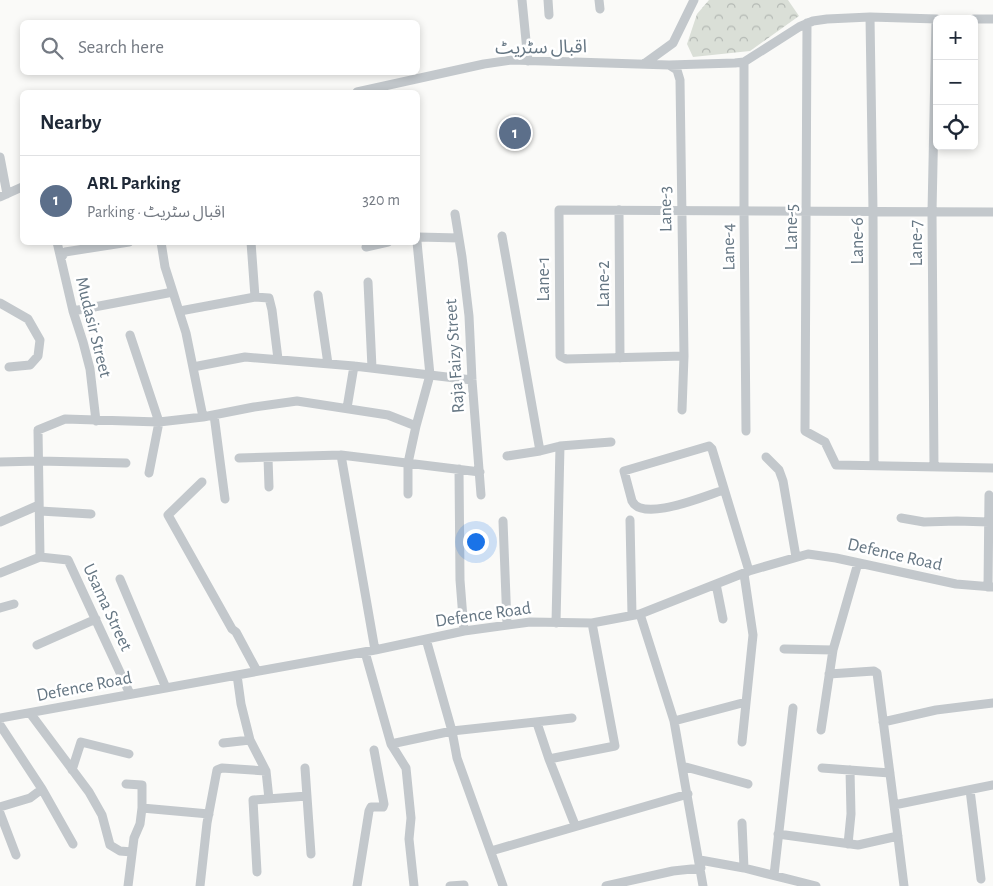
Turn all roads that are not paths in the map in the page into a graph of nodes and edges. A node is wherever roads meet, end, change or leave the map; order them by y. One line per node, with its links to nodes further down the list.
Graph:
1 (522, 0): 11 (street)
2 (548, 0): 4 (street)
3 (694, 0): 13 (street)
4 (549, 15)
5 (870, 17): 6 (street); 9 (street); 23 (street, Lane-6)
6 (933, 19)
7 (978, 19): 8 (street)
8 (993, 19)
9 (807, 23): 12 (street); 22 (street, Lane-5)
10 (935, 60): 24 (street, Lane-7)
11 (528, 61): 13 (street, اقبال سٹریٹ); 15 (street, اقبال سٹریٹ)
12 (744, 62): 14 (street, اقبال سٹریٹ); 21 (street, Lane-4)
13 (644, 64): 14 (street, اقبال سٹریٹ)
14 (670, 65): 20 (street, Lane-3)
15 (366, 90)
16 (0, 157): 18 (street)
17 (20, 188): 18 (street)
18 (4, 195)
19 (619, 210): 20 (street); 47 (street, Lane-2); 47 (street, Lane-1)
20 (681, 211): 21 (street); 46 (street, Lane-3)
21 (744, 211): 22 (street); 63 (street, Lane-4)
22 (807, 211): 23 (street); 76 (street, Lane-5)
23 (873, 212): 24 (street); 76 (street, Lane-6)
24 (932, 212): 25 (street); 77 (street, Lane-7)
25 (993, 212)
26 (455, 214): 29 (street, Raja Faizy Street)
27 (502, 236): 66 (street)
28 (420, 237): 29 (street)
29 (459, 238): 55 (street, Raja Faizy Street)
30 (58, 245): 37 (street, Mudasir Street)
31 (110, 245): 37 (street)
32 (161, 245): 39 (street)
33 (251, 245): 41 (street)
34 (375, 245): 36 (street)
35 (417, 245): 54 (street)
36 (366, 247)
37 (61, 258): 43 (street, Mudasir Street)
38 (368, 282): 53 (street)
39 (173, 292): 43 (street); 44 (street)
40 (318, 295): 49 (street)
41 (255, 297): 44 (street); 48 (street)
42 (0, 303): 51 (street)
43 (73, 311): 60 (street, Mudasir Street)
44 (180, 311): 52 (street)
45 (130, 335): 61 (street)
46 (684, 356): 47 (street); 57 (street, Lane-3)
47 (620, 358)
48 (278, 359): 49 (street); 52 (street)
49 (328, 364): 50 (street)
50 (354, 366): 53 (street); 56 (street)
51 (9, 367)
52 (193, 367): 59 (street)
53 (372, 368): 54 (street)
54 (430, 375): 55 (street); 62 (street)
55 (472, 380): 80 (street, Raja Faizy Street)
56 (347, 408): 58 (street); 62 (street)
57 (682, 410)
58 (214, 415): 59 (street); 88 (street)
59 (203, 417): 61 (street)
60 (96, 420): 61 (street); 72 (street)
61 (159, 422): 81 (street)
62 (416, 426): 75 (street)
63 (746, 432)
64 (611, 442): 65 (street)
65 (560, 446): 66 (street); 109 (street)
66 (540, 451): 68 (street)
67 (341, 455): 71 (street); 75 (street); 116 (street)
68 (507, 456)
69 (766, 457): 97 (street)
70 (239, 458): 71 (street)
71 (268, 458): 83 (street)
72 (39, 461): 73 (street); 74 (street); 89 (street)
73 (0, 462)
74 (126, 463)
75 (408, 463): 79 (street); 85 (street)
76 (874, 465): 77 (street)
77 (934, 467): 78 (street)
78 (993, 468)
79 (459, 469): 80 (street); 112 (street)
80 (480, 472): 87 (street, Raja Faizy Street)
81 (149, 473)
82 (202, 482): 119 (street)
83 (269, 487)
84 (724, 490): 84 (street); 99 (street)
85 (408, 494)
86 (989, 495): 91 (street)
87 (481, 496)
88 (225, 499)
89 (39, 508): 90 (street); 95 (street); 96 (street)
90 (91, 514)
91 (990, 517): 92 (street); 103 (street)
92 (900, 518)
93 (630, 520): 106 (street)
94 (503, 521): 111 (street)
95 (0, 522)
96 (40, 557): 100 (street); 107 (street, Usama Street)
97 (796, 557): 98 (street, Defence Road); 99 (street, Defence Road)
98 (858, 563): 103 (street, Defence Road); 117 (street)
99 (747, 572): 102 (street, Defence Road); 124 (street)
100 (0, 573)
101 (120, 579): 122 (street)
102 (716, 584): 106 (street, Defence Road); 108 (street)
103 (990, 587)
104 (14, 604): 105 (street)
105 (0, 608)
106 (636, 615): 110 (street, Defence Road); 130 (street)
107 (96, 619): 114 (street); 123 (street, Usama Street)
108 (723, 619)
109 (556, 623): 110 (street, Defence Road); 111 (street, Defence Road)
110 (592, 623): 141 (street)
111 (507, 624): 112 (street, Defence Road)
112 (464, 631): 113 (street, Defence Road)
113 (426, 639): 116 (street, Defence Road); 134 (street)
114 (38, 644)
115 (784, 649): 117 (street)
116 (375, 650): 118 (street, Defence Road)
117 (833, 650): 120 (street)
118 (364, 652): 119 (street, Defence Road); 138 (street)
119 (257, 671): 121 (street, Defence Road)
120 (829, 674): 131 (street); 133 (street)
121 (237, 675): 122 (street, Defence Road); 135 (street)
122 (166, 688): 123 (street, Defence Road)
123 (130, 694): 127 (street, Defence Road)
124 (746, 702): 130 (street); 136 (street)
125 (993, 703): 131 (street)
126 (793, 708): 164 (street)
127 (30, 713): 129 (street, Defence Road); 145 (street)
128 (572, 718): 132 (street)
129 (0, 719): 152 (street)
130 (674, 721): 142 (street)
131 (884, 722): 148 (street)
132 (537, 723): 134 (street); 141 (street)
133 (821, 730)
134 (452, 731): 138 (street); 168 (street)
135 (250, 740): 137 (street); 146 (street)
136 (742, 742)
137 (223, 743)
138 (391, 744): 181 (street)
139 (374, 750): 180 (street)
140 (129, 754): 145 (street)
141 (549, 759): 163 (street)
142 (682, 766): 150 (street); 154 (street)
143 (305, 768): 155 (street)
144 (822, 768): 147 (street)
145 (72, 770): 169 (street)
146 (266, 770): 156 (street); 161 (street)
147 (850, 770): 148 (street); 167 (street)
148 (890, 773): 157 (street)
149 (126, 784): 159 (street)
150 (748, 784)
151 (993, 785): 153 (street)
152 (42, 789): 158 (street); 166 (street)
153 (970, 790): 157 (street); 176 (street)
154 (688, 794): 163 (street); 172 (street)
155 (307, 796): 156 (street); 170 (street)
156 (270, 799): 174 (street)
157 (894, 805): 165 (street)
158 (0, 807)
159 (142, 808): 161 (street); 169 (street)
160 (0, 813): 171 (street)
161 (209, 814): 179 (street)
162 (742, 823): 173 (street)
163 (575, 825): 168 (street)
164 (778, 834): 167 (street); 175 (street)
165 (898, 836): 167 (street); 187 (street)
166 (73, 844)
167 (848, 844)
168 (491, 851): 183 (street)
169 (132, 852): 178 (street)
170 (311, 854)
171 (16, 855)
172 (700, 864): 173 (street); 184 (street); 185 (street)
173 (744, 868): 175 (street)
174 (258, 872)
175 (774, 874): 186 (street)
176 (981, 878)
177 (464, 885): 182 (street)
178 (128, 886)
179 (200, 886)
180 (357, 886)
181 (414, 886)
182 (450, 886)
183 (504, 886)
184 (606, 886)
185 (703, 886)
186 (816, 886)
187 (904, 886)

